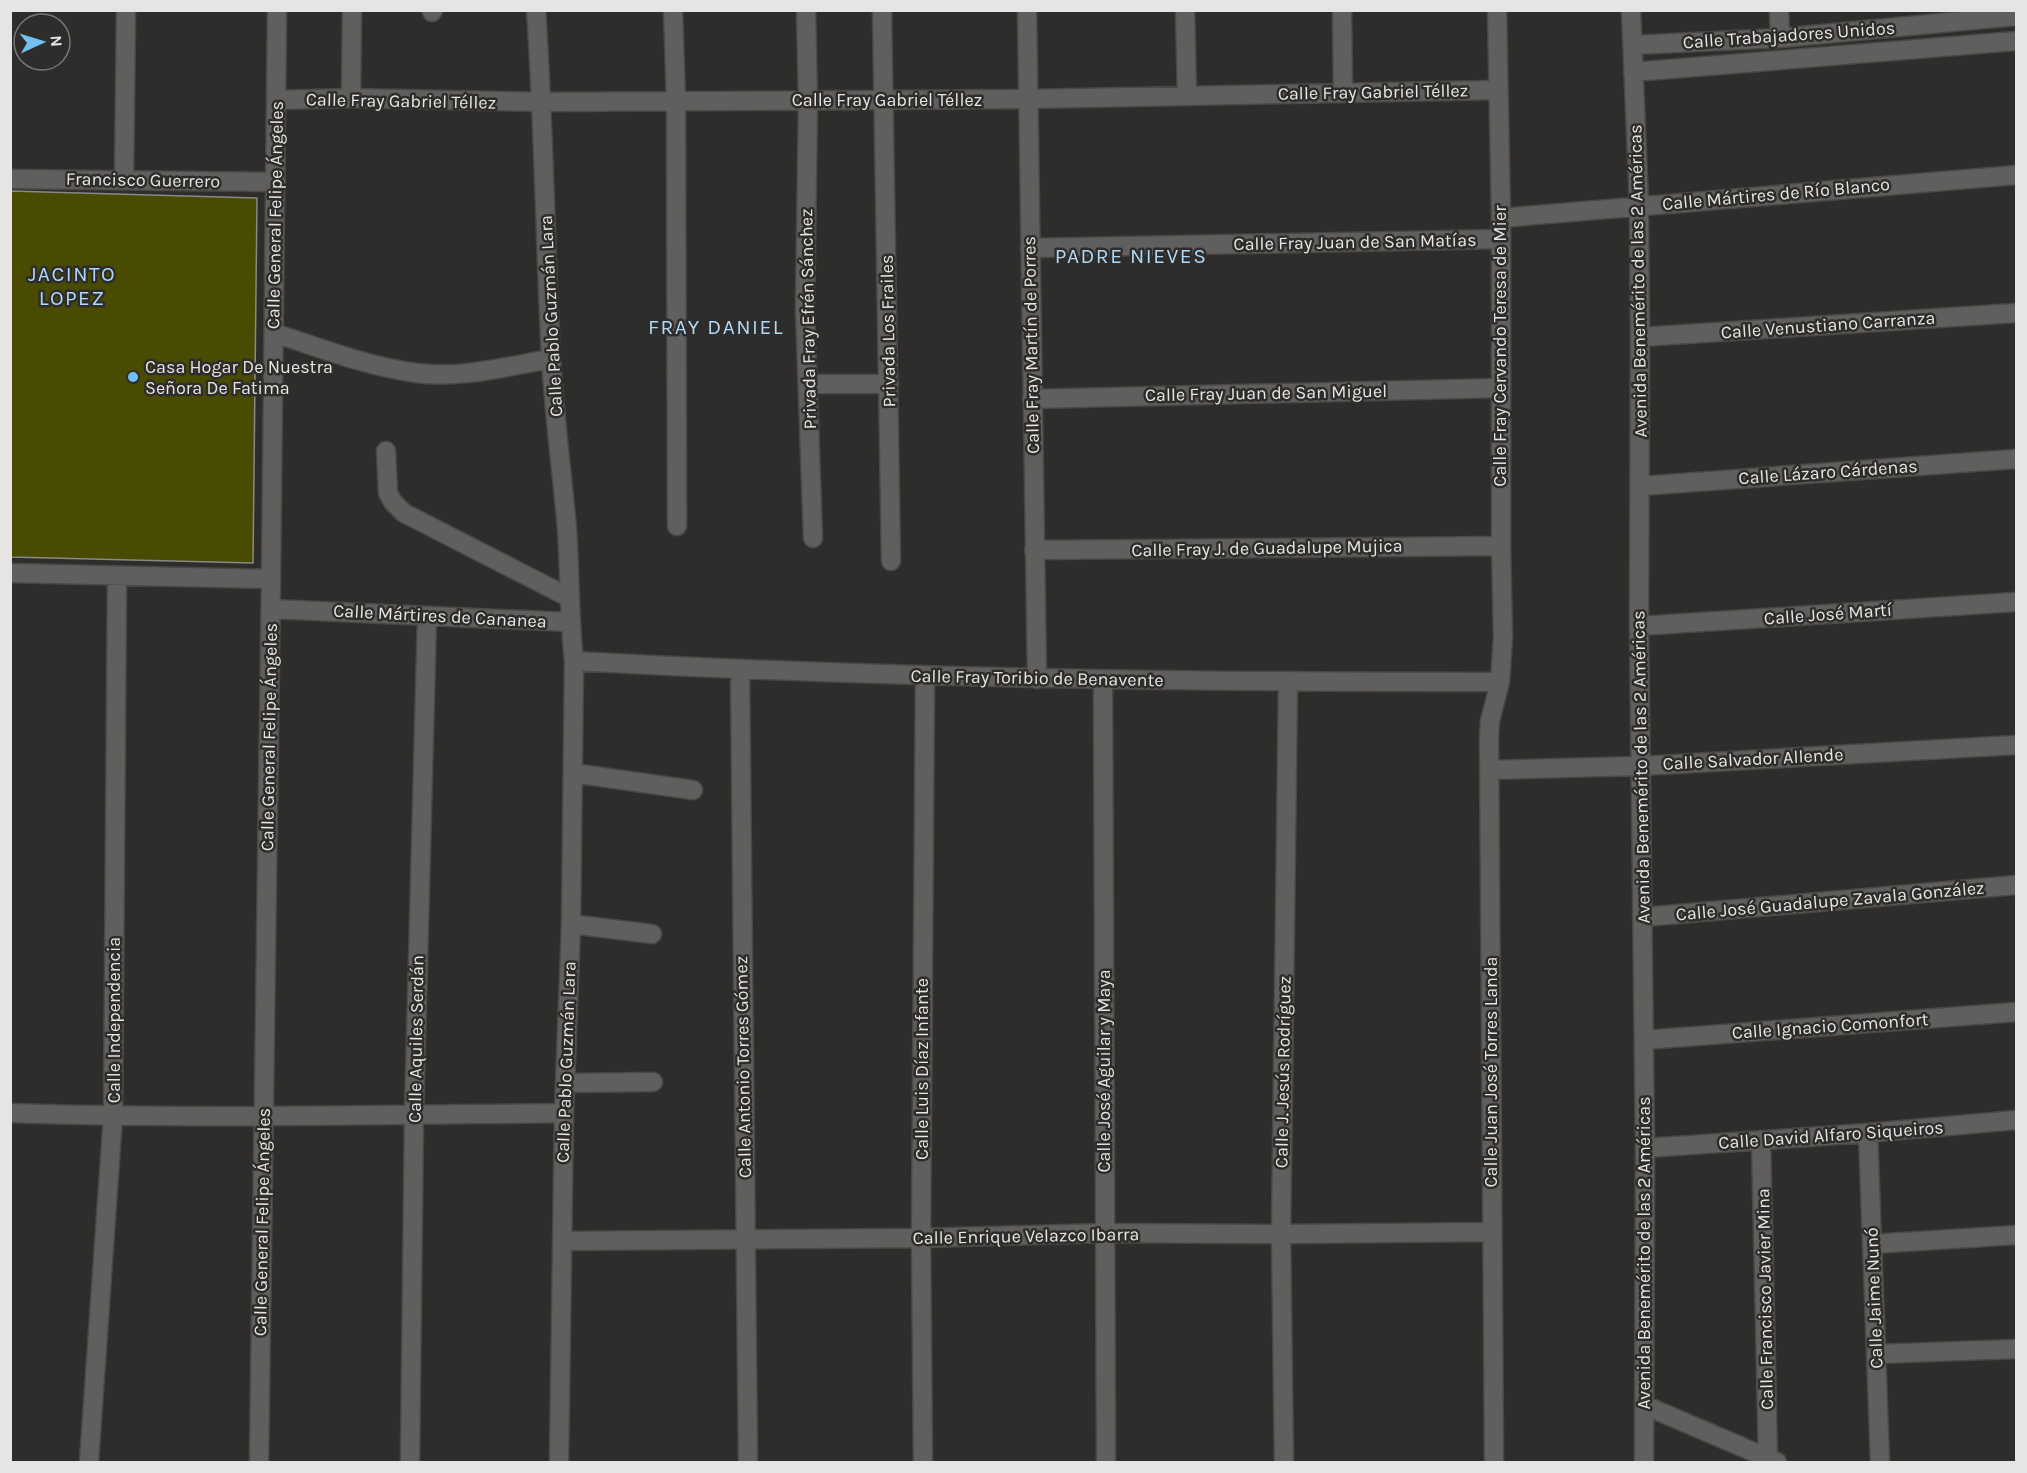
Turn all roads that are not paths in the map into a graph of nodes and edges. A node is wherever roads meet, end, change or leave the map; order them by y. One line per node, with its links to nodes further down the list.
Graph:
1 (126, 10): 32 (street)
2 (277, 10): 25 (street, Calle General Felipe Ángeles)
3 (352, 10): 23 (street)
4 (536, 10): 29 (street, Calle Pablo Guzmán Lara)
5 (673, 10): 27 (street)
6 (806, 10): 28 (street, Privada Fray Efrén Sánchez)
7 (882, 10): 26 (street, Privada Los Frailes)
8 (1027, 10): 24 (street, Calle Fray Martín de Porres)
9 (1185, 10): 22 (street)
10 (1342, 10): 21 (street)
11 (1497, 10): 20 (street, Calle Fray Cervando Teresa de Mier)
12 (1631, 10): 18 (street, Avenida Benemérito de las 2 Américas)
13 (1779, 10): 16 (street)
14 (1997, 14): 15 (street, Calle Trabajadores Unidos); 16 (street, Calle Trabajadores Unidos)
15 (2016, 16)
16 (1780, 38): 18 (street, Calle Trabajadores Unidos)
17 (2016, 41): 19 (street, Calle Trabajadores Unidos)
18 (1633, 45): 19 (street, Avenida Benemérito de las 2 Américas)
19 (1633, 72): 34 (street, Avenida Benemérito de las 2 Américas)
20 (1497, 90): 21 (street, Calle Fray Gabriel Téllez); 35 (street, Calle Fray Cervando Teresa de Mier)
21 (1343, 92): 22 (street, Calle Fray Gabriel Téllez)
22 (1187, 96): 24 (street, Calle Fray Gabriel Téllez)
23 (351, 98): 25 (street, Calle Fray Gabriel Téllez); 29 (street, Calle Fray Gabriel Téllez)
24 (1028, 99): 26 (street, Calle Fray Gabriel Téllez); 37 (street, Calle Fray Martín de Porres)
25 (276, 100): 33 (street, Calle General Felipe Ángeles)
26 (884, 100): 28 (street, Calle Fray Gabriel Téllez); 43 (street, Privada Los Frailes)
27 (676, 101): 28 (street, Calle Fray Gabriel Téllez); 29 (street, Calle Fray Gabriel Téllez); 49 (street)
28 (808, 101): 42 (street, Privada Fray Efrén Sánchez)
29 (542, 102): 41 (street, Calle Pablo Guzmán Lara)
30 (2016, 175): 34 (street, Calle Mártires de Río Blanco)
31 (10, 179): 32 (street, Francisco Guerrero)
32 (124, 180): 33 (street, Francisco Guerrero)
33 (276, 182): 39 (street, Calle General Felipe Ángeles)
34 (1639, 205): 35 (street, Calle Mártires de Río Blanco); 40 (street, Avenida Benemérito de las 2 Américas)
35 (1501, 218): 36 (street, Calle Fray Cervando Teresa de Mier)
36 (1501, 239): 37 (street, Calle Fray Juan de San Matías); 44 (street, Calle Fray Cervando Teresa de Mier)
37 (1030, 248): 45 (street, Calle Fray Martín de Porres)
38 (2016, 312): 40 (street, Calle Venustiano Carranza)
39 (274, 333): 41 (street); 56 (street, Calle General Felipe Ángeles)
40 (1640, 337): 48 (street, Avenida Benemérito de las 2 Américas)
41 (551, 359): 57 (street, Calle Pablo Guzmán Lara)
42 (808, 384): 43 (street); 50 (street, Privada Fray Efrén Sánchez)
43 (889, 384): 53 (street, Privada Los Frailes)
44 (1500, 388): 45 (street, Calle Fray Juan de San Miguel); 51 (street, Calle Fray Cervando Teresa de Mier)
45 (1032, 399): 52 (street, Calle Fray Martín de Porres)
46 (386, 451): 57 (street)
47 (2016, 459): 48 (street, Calle Lázaro Cárdenas)
48 (1640, 486): 62 (street, Avenida Benemérito de las 2 Américas)
49 (677, 526)
50 (813, 538)
51 (1501, 546): 52 (street, Calle Fray J. de Guadalupe Mujica); 69 (street, Calle Fray Cervando Teresa de Mier)
52 (1034, 550): 66 (street, Calle Fray Martín de Porres)
53 (891, 561)
54 (10, 573): 55 (street)
55 (117, 576): 56 (street); 86 (street, Calle Independencia)
56 (271, 579): 59 (street, Calle General Felipe Ángeles)
57 (570, 597): 61 (street, Calle Pablo Guzmán Lara)
58 (2016, 602): 62 (street, Calle José Martí)
59 (271, 609): 60 (street, Calle Mártires de Cananea); 87 (street, Calle General Felipe Ángeles)
60 (427, 616): 61 (street, Calle Mártires de Cananea); 85 (street, Calle Aquiles Serdán)
61 (570, 622): 63 (street, Calle Mártires de Cananea)
62 (1639, 626): 71 (street, Avenida Benemérito de las 2 Américas)
63 (574, 662): 64 (street, Calle Fray Toribio de Benavente); 73 (street, Calle Pablo Guzmán Lara)
64 (740, 671): 65 (street, Calle Fray Toribio de Benavente); 97 (street, Calle Antonio Torres Gómez)
65 (925, 676): 66 (street, Calle Fray Toribio de Benavente); 96 (street, Calle Luis Díaz Infante)
66 (1036, 679): 67 (street, Calle Fray Toribio de Benavente)
67 (1103, 680): 68 (street, Calle Fray Toribio de Benavente); 93 (street, Calle José Aguilar y Maya)
68 (1288, 682): 69 (street, Calle Fray Toribio de Benavente); 94 (street, Calle J. Jesús Rodríguez)
69 (1500, 682): 72 (street, Calle Juan José Torres Landa)
70 (2016, 745): 71 (street, Calle Salvador Allende)
71 (1640, 765): 72 (street, Calle Salvador Allende); 76 (street, Avenida Benemérito de las 2 Américas)
72 (1490, 770): 92 (street, Calle Juan José Torres Landa)
73 (573, 773): 74 (street); 77 (street, Calle Pablo Guzmán Lara)
74 (693, 790)
75 (2016, 885): 76 (street, Calle José Guadalupe Zavala González)
76 (1643, 917): 80 (street, Avenida Benemérito de las 2 Américas)
77 (571, 924): 78 (street); 82 (street, Calle Pablo Guzmán Lara)
78 (652, 934)
79 (2016, 1012): 80 (street, Calle Ignacio Comonfort)
80 (1644, 1040): 91 (street, Avenida Benemérito de las 2 Américas)
81 (653, 1082): 82 (street)
82 (566, 1083): 84 (street, Calle Pablo Guzmán Lara)
83 (10, 1113): 86 (street)
84 (564, 1113): 85 (street); 98 (street, Calle Pablo Guzmán Lara)
85 (414, 1114): 87 (street); 106 (street, Calle Aquiles Serdán)
86 (113, 1116): 87 (street); 104 (street, Calle Independencia)
87 (263, 1118): 105 (street, Calle General Felipe Ángeles)
88 (2016, 1120): 89 (street, Calle David Alfaro Siqueiros)
89 (1868, 1133): 90 (street, Calle David Alfaro Siqueiros); 99 (street, Calle Jaime Nunó)
90 (1761, 1140): 91 (street, Calle David Alfaro Siqueiros); 103 (street, Calle Francisco Javier Mina)
91 (1645, 1148): 102 (street, Avenida Benemérito de las 2 Américas)
92 (1491, 1232): 94 (street, Calle Enrique Velazco Ibarra); 112 (street, Calle Juan José Torres Landa)
93 (1105, 1233): 94 (street, Calle Enrique Velazco Ibarra); 96 (street, Calle Enrique Velazco Ibarra); 110 (street, Calle José Aguilar y Maya)
94 (1281, 1234): 111 (street, Calle J. Jesús Rodríguez)
95 (2016, 1235): 99 (street)
96 (921, 1238): 97 (street, Calle Enrique Velazco Ibarra); 109 (street, Calle Luis Díaz Infante)
97 (745, 1239): 98 (street, Calle Enrique Velazco Ibarra); 108 (street, Calle Antonio Torres Gómez)
98 (562, 1241): 107 (street, Calle Pablo Guzmán Lara)
99 (1872, 1244): 101 (street, Calle Jaime Nunó)
100 (2016, 1349): 101 (street)
101 (1876, 1354): 114 (street, Calle Jaime Nunó)
102 (1644, 1405): 103 (street); 113 (street, Avenida Benemérito de las 2 Américas)
103 (1773, 1461)
104 (89, 1462)
105 (259, 1462)
106 (410, 1462)
107 (559, 1462)
108 (748, 1462)
109 (923, 1462)
110 (1106, 1462)
111 (1284, 1462)
112 (1494, 1462)
113 (1644, 1462)
114 (1880, 1462)

